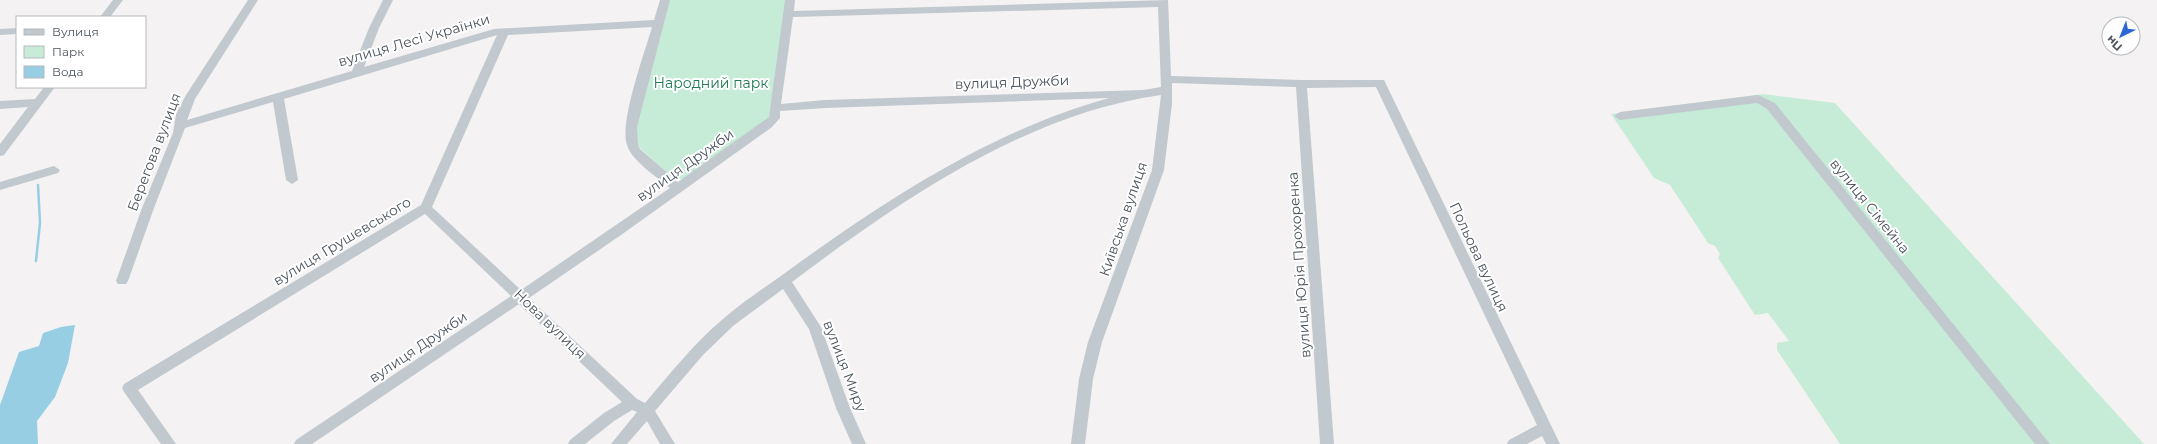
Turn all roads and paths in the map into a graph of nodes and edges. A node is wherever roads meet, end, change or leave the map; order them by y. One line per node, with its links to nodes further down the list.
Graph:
1 (118, 0): 8 (street)
2 (253, 0): 23 (street, Берегова вулиця)
3 (388, 0): 13 (street)
4 (665, 0): 9 (street)
5 (790, 0): 7 (street)
6 (1163, 2): 7 (street); 14 (street, Київська вулиця)
7 (788, 14): 21 (street)
8 (106, 16)
9 (658, 23): 11 (street, вулиця Лесі Українки); 28 (street)
10 (16, 31): 12 (street)
11 (504, 31): 13 (street, вулиця Лесі Українки); 29 (street, вулиця Грушевського)
12 (0, 32)
13 (357, 72): 18 (street, вулиця Лесі Українки)
14 (1167, 84): 15 (street); 17 (street); 42 (street, Київська вулиця)
15 (1300, 84): 35 (street, Польова вулиця); 43 (street, вулиця Юрія Прохоренка)
16 (49, 88): 19 (street)
17 (1140, 93): 21 (street, вулиця Дружби); 31 (street)
18 (278, 97): 23 (street, вулиця Лесі Українки); 26 (street)
19 (37, 103): 20 (street); 24 (street)
20 (0, 105)
21 (775, 108): 28 (street, вулиця Дружби)
22 (1620, 116): 46 (street, вулиця Сімейна)
23 (180, 126): 30 (street, Берегова вулиця)
24 (0, 152)
25 (54, 170): 27 (street)
26 (292, 180)
27 (0, 186)
28 (677, 188): 32 (street, вулиця Дружби)
29 (426, 208): 32 (street, Нова вулиця); 36 (street, вулиця Грушевського)
30 (122, 281)
31 (784, 281): 34 (street); 41 (street, вулиця Миру)
32 (520, 296): 33 (street, Нова вулиця); 37 (street, вулиця Дружби)
33 (632, 403): 34 (street, Нова вулиця); 38 (street)
34 (648, 411): 39 (street); 40 (street)
35 (1544, 428): 44 (street); 45 (street, Польова вулиця)
36 (169, 444)
37 (301, 444)
38 (575, 444)
39 (618, 444)
40 (668, 444)
41 (859, 444)
42 (1078, 444)
43 (1327, 444)
44 (1514, 444)
45 (1552, 444)
46 (2043, 444)

